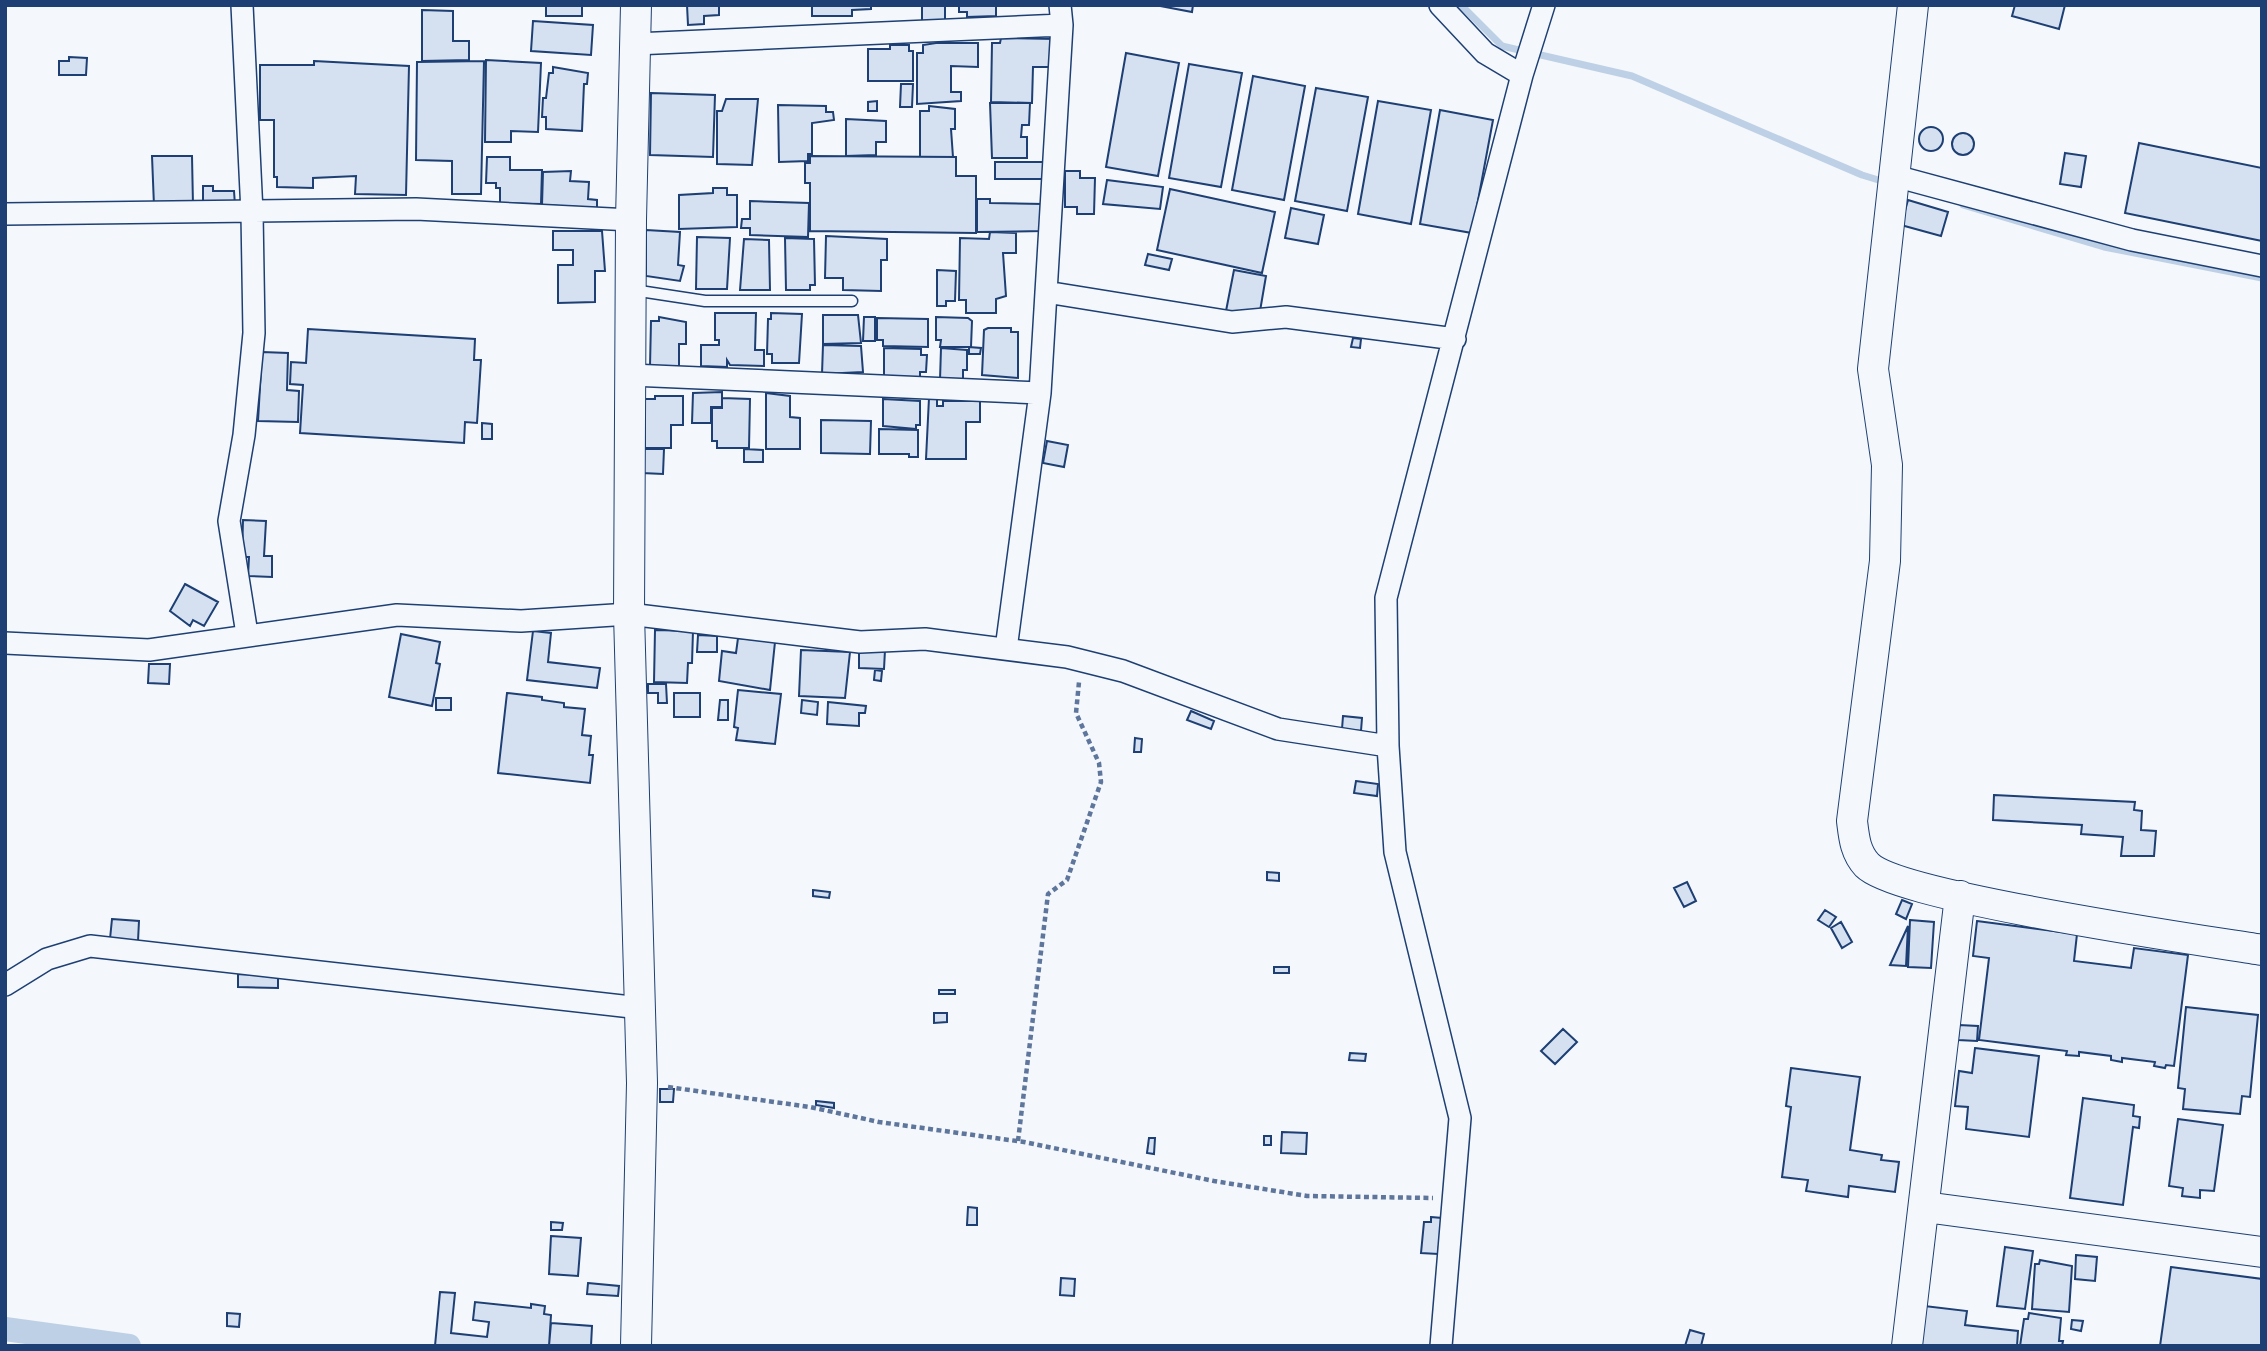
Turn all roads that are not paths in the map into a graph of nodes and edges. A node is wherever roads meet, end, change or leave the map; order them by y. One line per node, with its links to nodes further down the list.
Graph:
1 (242, 5): 10 (street)
2 (636, 5): 7 (street)
3 (1440, 5): 8 (street)
4 (1544, 5): 8 (street)
5 (1913, 5): 9 (street)
6 (1061, 15): 7 (street); 15 (street)
7 (635, 44): 12 (street)
8 (1522, 75): 17 (street)
9 (1895, 176): 13 (street); 25 (street)
10 (253, 212): 11 (street); 12 (street); 21 (street)
11 (5, 214)
12 (631, 220): 14 (street)
13 (2262, 266)
14 (633, 290): 16 (lane); 18 (street)
15 (1046, 292): 17 (street); 19 (street)
16 (852, 301)
17 (1455, 339): 24 (street)
18 (631, 375): 19 (street); 20 (street)
19 (1040, 393): 23 (street)
20 (629, 614): 21 (street); 23 (street); 28 (street)
21 (247, 634): 22 (street)
22 (5, 643)
23 (1006, 649): 24 (street)
24 (1388, 746): 32 (street)
25 (1960, 896): 26 (street); 29 (street)
26 (2262, 950)
27 (5, 985): 28 (street)
28 (640, 1008): 31 (street)
29 (1925, 1207): 30 (street); 33 (street)
30 (2262, 1252)
31 (636, 1346)
32 (1441, 1346)
33 (1907, 1346)

